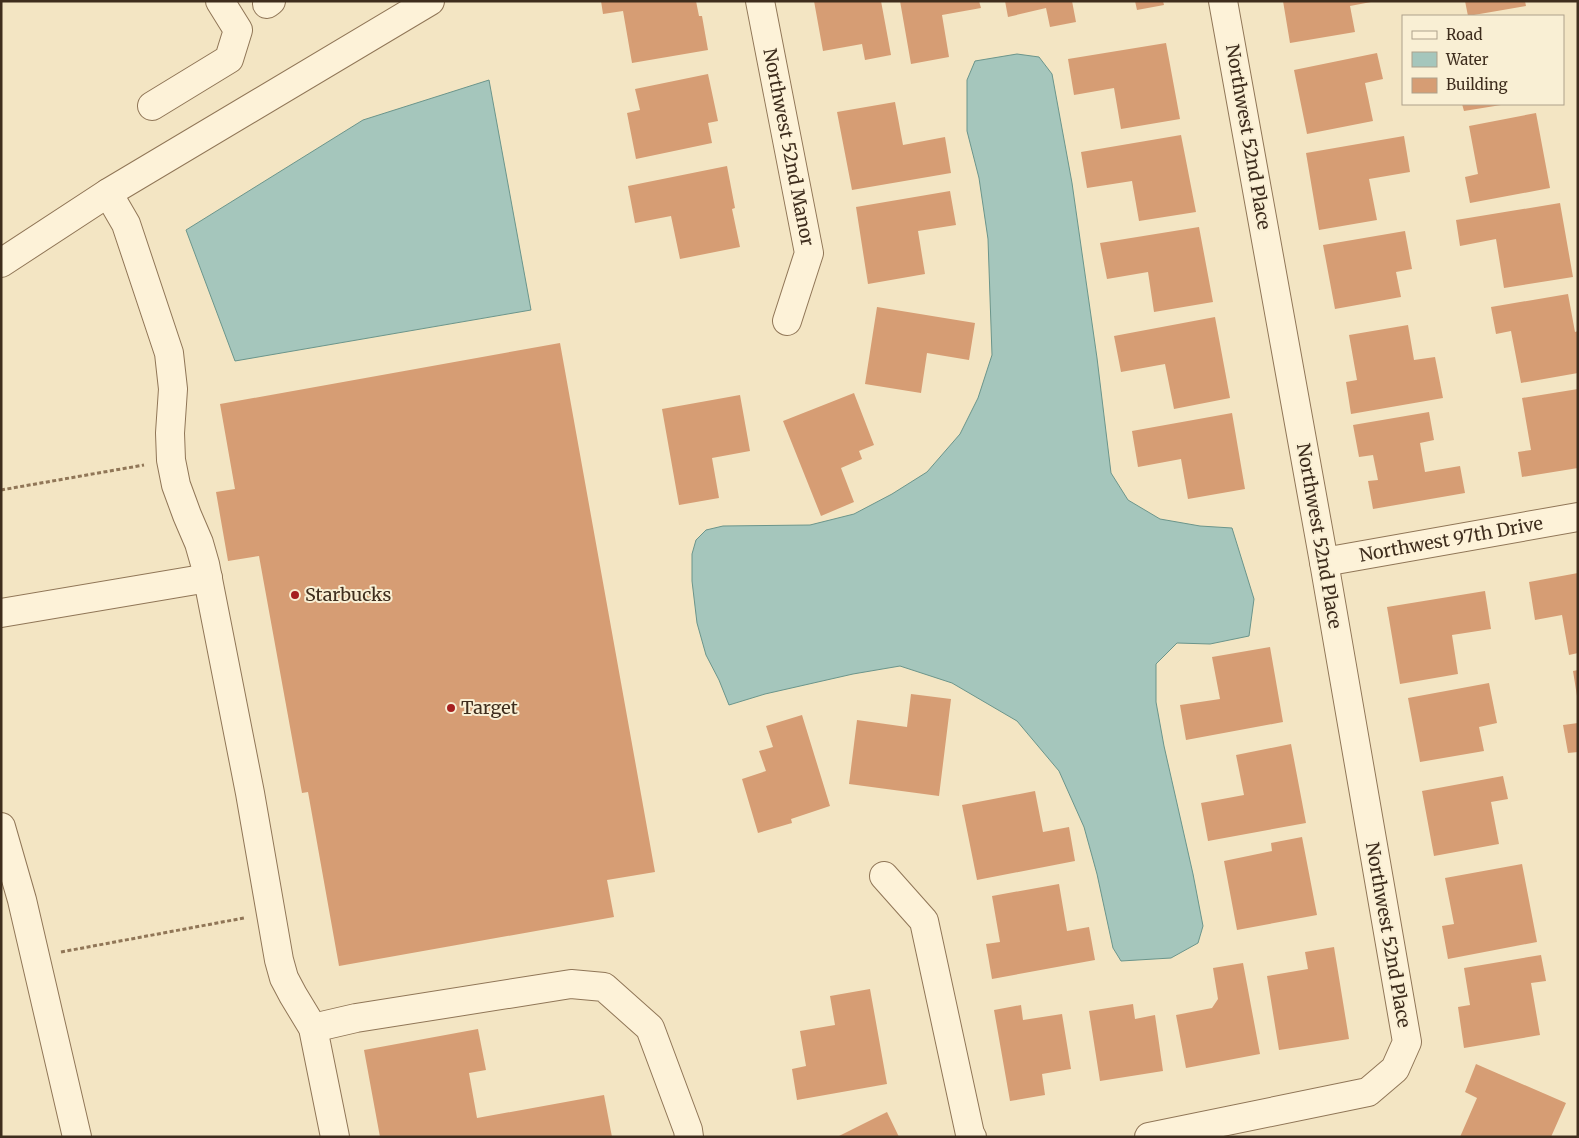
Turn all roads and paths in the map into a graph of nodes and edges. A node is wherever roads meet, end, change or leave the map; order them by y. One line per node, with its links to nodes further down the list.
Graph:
1 (220, 1): 5 (street)
2 (430, 1): 6 (street)
3 (760, 1): 8 (street, Northwest 52nd Manor)
4 (1223, 1): 12 (street, Northwest 52nd Place)
5 (152, 106)
6 (108, 193): 7 (street); 9 (street)
7 (1, 262)
8 (787, 321)
9 (172, 460): 10 (path); 13 (street)
10 (1, 490)
11 (1578, 518): 12 (street, Northwest 97th Drive)
12 (1324, 562): 24 (street, Northwest 52nd Place)
13 (208, 578): 14 (street); 17 (street)
14 (1, 613)
15 (1, 827): 18 (street)
16 (884, 876): 23 (street)
17 (271, 913): 18 (path); 19 (street)
18 (35, 957): 20 (street)
19 (313, 1028): 21 (street); 22 (street)
20 (77, 1137)
21 (335, 1137)
22 (689, 1137)
23 (972, 1137)
24 (1149, 1137)

